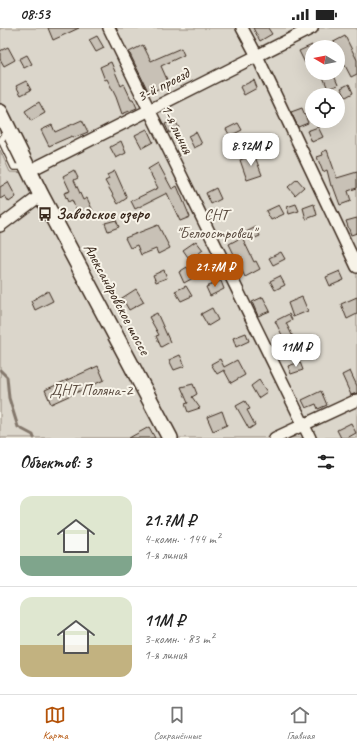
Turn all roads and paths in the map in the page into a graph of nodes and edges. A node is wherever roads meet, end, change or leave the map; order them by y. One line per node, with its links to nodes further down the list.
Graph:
1 (109, 28): 5 (street, 1-я линия)
2 (242, 28): 4 (street)
3 (312, 28): 4 (street, 3-й проезд)
4 (257, 56): 5 (street, 3-й проезд); 10 (street)
5 (150, 109): 7 (street, 3-й проезд); 12 (street, 1-я линия)
6 (0, 112): 7 (street, Александровское шоссе)
7 (28, 169): 8 (street, Александровское шоссе)
8 (41, 195): 9 (street); 13 (street, Александровское шоссе)
9 (0, 226)
10 (357, 267)
11 (357, 400): 12 (street)
12 (304, 425): 14 (street); 15 (street, 1-я линия)
13 (170, 438)
14 (275, 438)
15 (310, 438)

